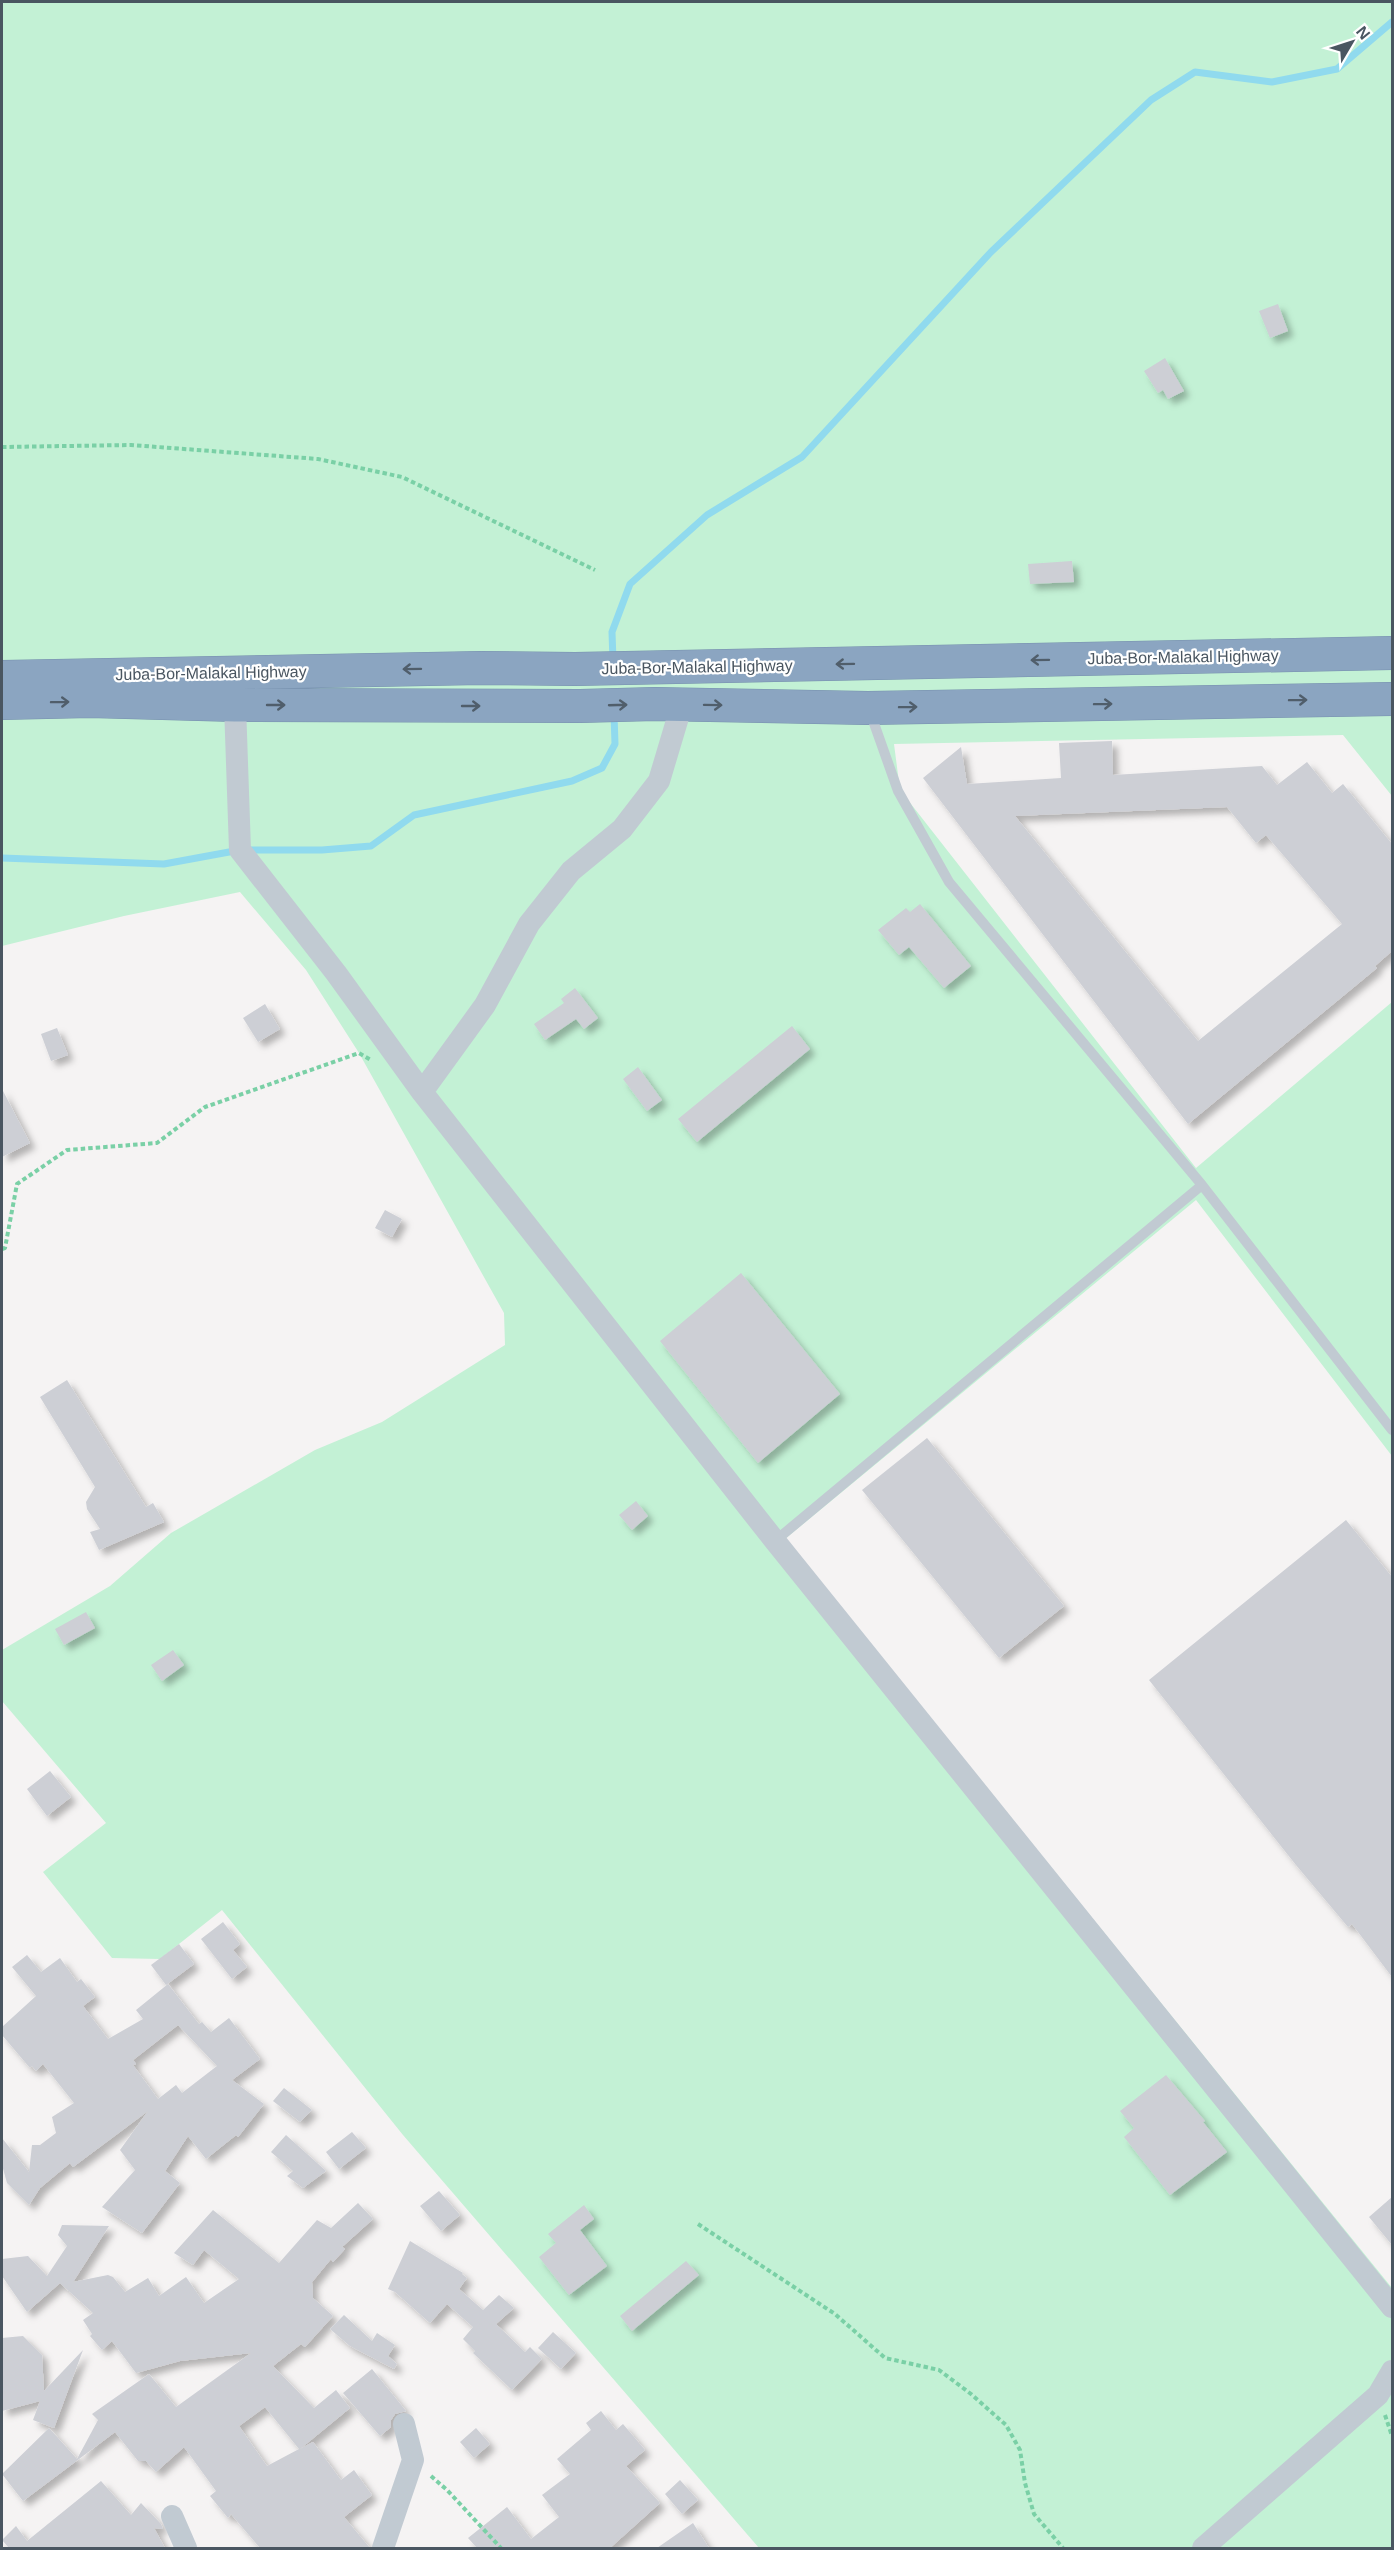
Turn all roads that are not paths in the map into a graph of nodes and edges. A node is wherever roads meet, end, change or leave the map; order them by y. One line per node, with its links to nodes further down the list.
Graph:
1 (1392, 653): 2 (highway, Juba-Bor-Malakal Highway, one-way to 2)
2 (2, 676)
3 (1392, 699): 7 (highway, Juba-Bor-Malakal Highway, one-way to 3)
4 (2, 703): 6 (highway, Juba-Bor-Malakal Highway, one-way to 6)
5 (668, 704): 6 (highway, Juba-Bor-Malakal Highway, one-way to 5); 7 (highway, Juba-Bor-Malakal Highway, one-way to 7); 8 (street)
6 (235, 705): 8 (street)
7 (868, 708): 9 (lane)
8 (423, 1092): 11 (street)
9 (1202, 1185): 10 (lane); 11 (lane)
10 (1392, 1430)
11 (775, 1541): 12 (street)
12 (1392, 2307)
13 (1392, 2371): 18 (street)
14 (404, 2424): 17 (street)
15 (172, 2516): 16 (street)
16 (186, 2548)
17 (383, 2548)
18 (1203, 2548)

